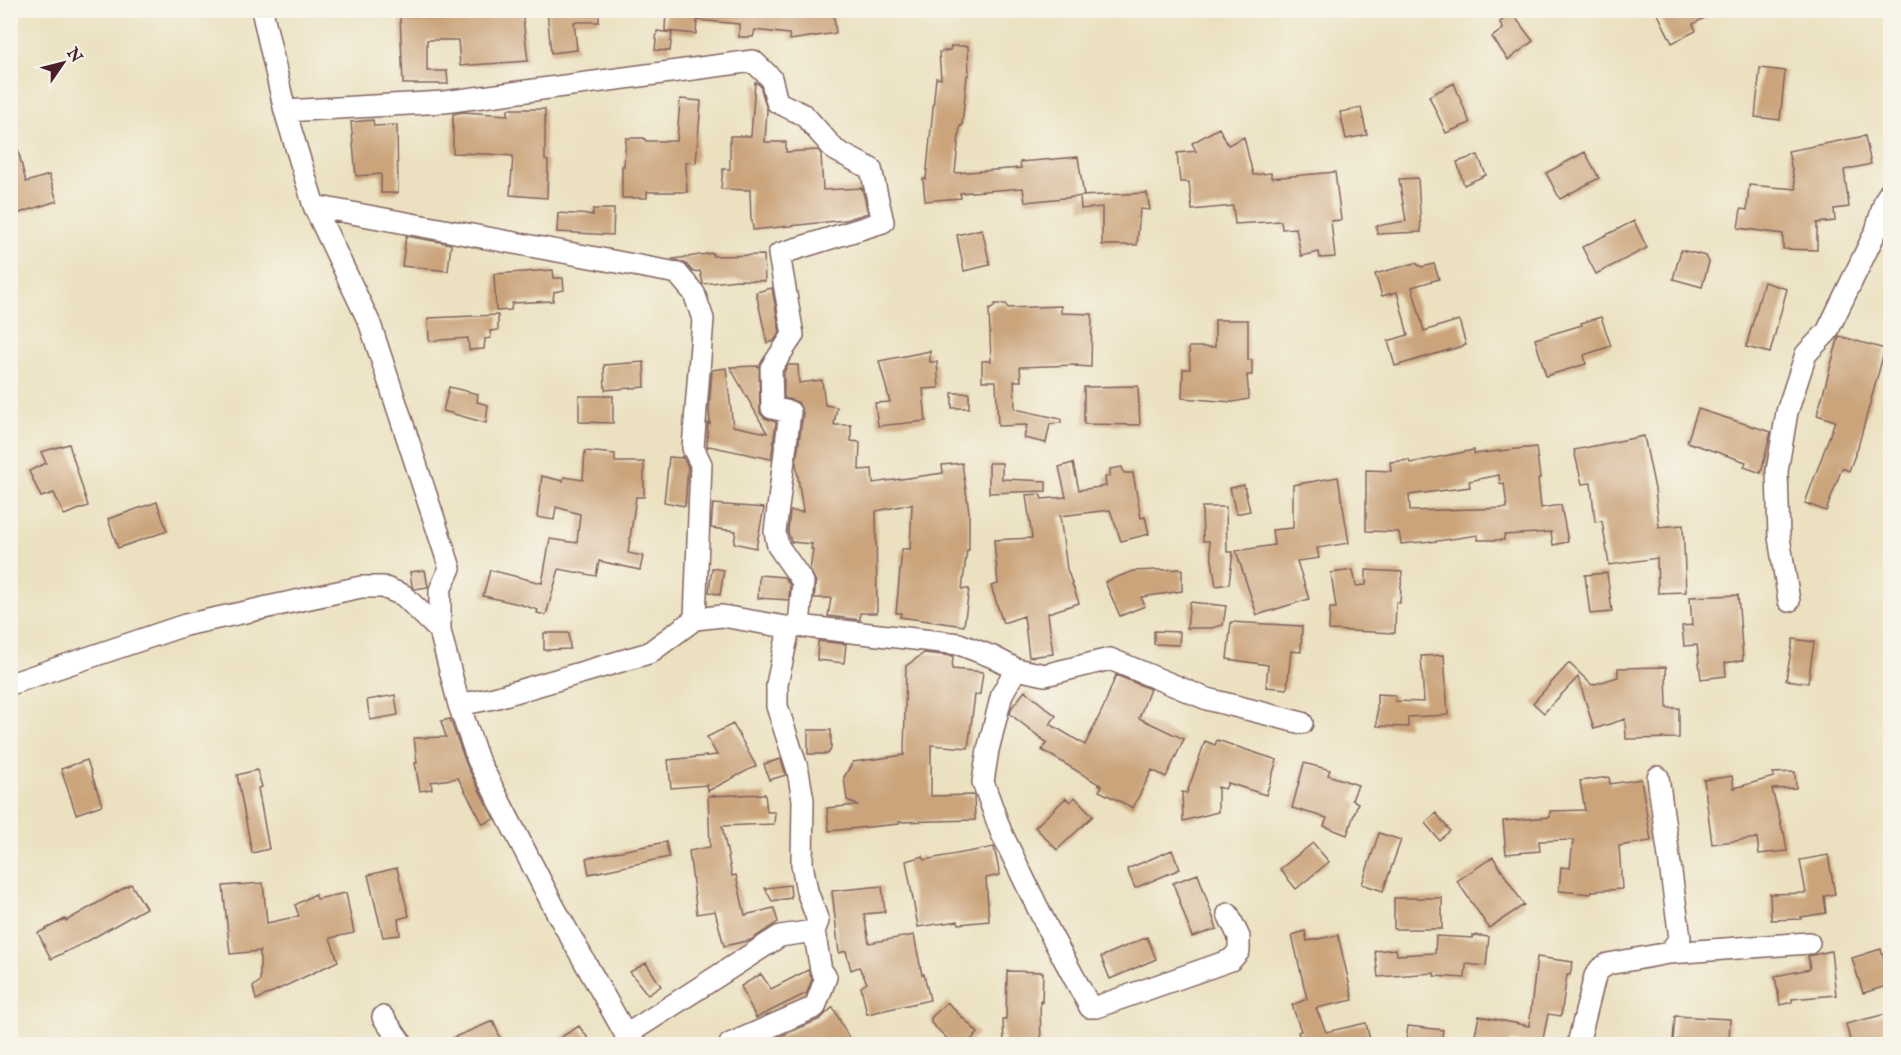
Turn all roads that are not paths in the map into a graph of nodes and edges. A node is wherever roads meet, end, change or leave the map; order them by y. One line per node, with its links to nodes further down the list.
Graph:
1 (262, 10): 2 (street)
2 (285, 111): 4 (street); 7 (street)
3 (1890, 192): 5 (street)
4 (314, 206): 6 (street); 8 (street)
5 (1789, 601)
6 (695, 619): 7 (street); 11 (street)
7 (793, 626): 9 (street); 15 (street)
8 (440, 631): 10 (street); 11 (street)
9 (1016, 669): 12 (street); 14 (street)
10 (10, 684)
11 (459, 705): 19 (street)
12 (1302, 723)
13 (1658, 777): 17 (street)
14 (1228, 914)
15 (813, 931): 19 (street); 21 (street)
16 (1809, 943): 17 (street)
17 (1669, 953): 22 (street)
18 (383, 1017): 20 (street)
19 (630, 1040)
20 (402, 1044)
21 (730, 1044)
22 (1578, 1044)

